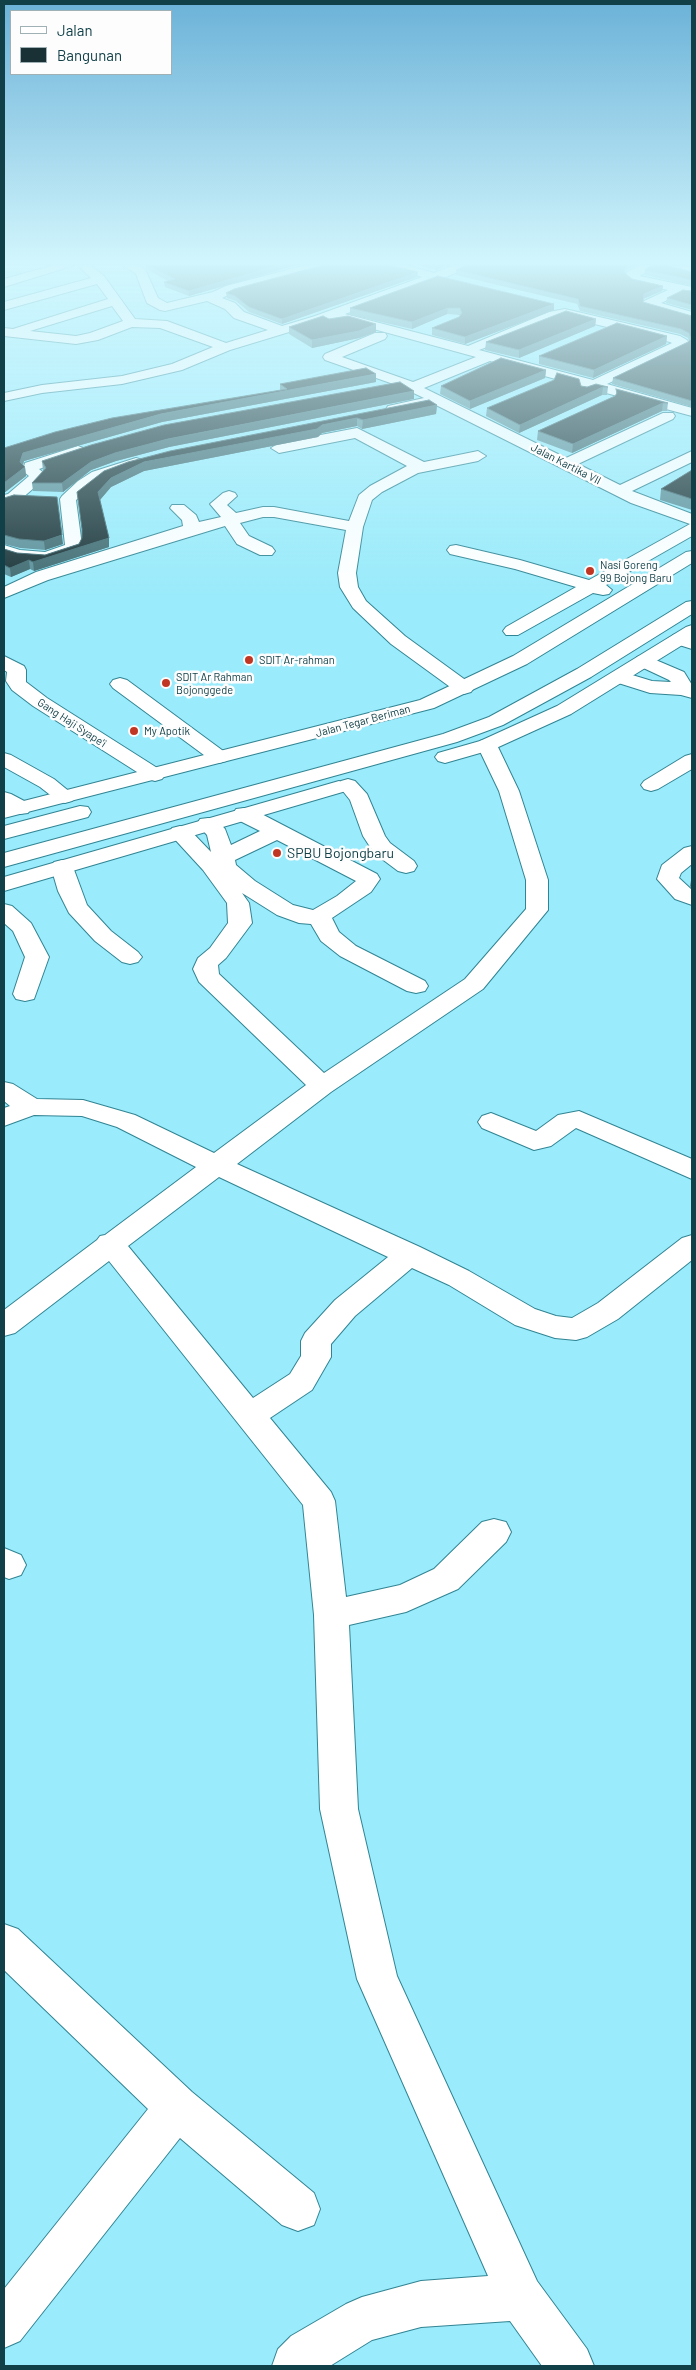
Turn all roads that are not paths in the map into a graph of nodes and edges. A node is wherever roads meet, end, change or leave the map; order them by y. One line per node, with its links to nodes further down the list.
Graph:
1 (144, 376): 11 (street)
2 (382, 376): 7 (street, Jalan Kartika VII)
3 (428, 376): 7 (street)
4 (519, 376): 10 (street)
5 (559, 376): 8 (street)
6 (613, 376): 8 (street)
7 (408, 385): 9 (street); 13 (street, Jalan Kartika VII)
8 (593, 385): 10 (street); 15 (street)
9 (376, 388)
10 (580, 392): 15 (street)
11 (4, 397)
12 (684, 397): 15 (street)
13 (438, 400): 17 (street); 18 (street, Jalan Kartika VII)
14 (488, 409): 18 (street)
15 (667, 411): 16 (street); 20 (street); 26 (street)
16 (692, 412)
17 (374, 414)
18 (470, 416): 22 (street, Jalan Kartika VII)
19 (327, 423): 28 (street)
20 (692, 423)
21 (536, 432): 22 (street)
22 (518, 440): 26 (street, Jalan Kartika VII)
23 (478, 456): 28 (street)
24 (692, 456): 29 (street)
25 (150, 459): 27 (street)
26 (567, 464): 29 (street, Jalan Kartika VII)
27 (122, 466): 31 (street); 32 (street)
28 (421, 467): 36 (street)
29 (620, 491): 35 (street, Jalan Kartika VII)
30 (229, 496): 34 (street)
31 (9, 498): 32 (street)
32 (68, 499): 39 (street)
33 (178, 508): 37 (street)
34 (231, 519): 36 (street); 37 (street); 41 (street)
35 (692, 520)
36 (354, 527): 57 (street)
37 (192, 529): 45 (street)
38 (692, 529): 44 (street)
39 (4, 550)
40 (456, 550): 44 (street)
41 (266, 551)
42 (692, 556): 46 (street, Jalan Tegar Beriman)
43 (692, 577): 61 (street, Jalan Tegar Beriman)
44 (593, 586): 46 (street); 48 (street)
45 (4, 593)
46 (623, 597): 57 (street, Jalan Tegar Beriman)
47 (692, 606): 53 (street)
48 (512, 631)
49 (688, 638): 50 (street)
50 (644, 661): 54 (street); 55 (street)
51 (4, 662): 63 (street, Gang Haji Syape'i)
52 (560, 664): 53 (street)
53 (584, 673): 66 (street)
54 (619, 677): 55 (street); 58 (street)
55 (686, 682)
56 (120, 684): 59 (street)
57 (464, 688): 61 (street, Jalan Tegar Beriman)
58 (487, 745): 64 (street); 87 (street)
59 (218, 757): 61 (street, Jalan Tegar Beriman); 63 (street, Jalan Tegar Beriman)
60 (4, 759): 67 (street)
61 (245, 759): 73 (street, Jalan Tegar Beriman)
62 (692, 760): 65 (street)
63 (155, 775): 67 (street, Jalan Tegar Beriman)
64 (348, 785): 68 (street); 78 (street)
65 (651, 785)
66 (272, 786): 68 (street); 77 (street)
67 (65, 797): 69 (street, Jalan Tegar Beriman)
68 (289, 801): 70 (street)
69 (9, 806)
70 (244, 814): 71 (street); 72 (street)
71 (208, 824): 74 (street); 76 (street)
72 (277, 831): 76 (street); 83 (street)
73 (4, 832)
74 (180, 833): 79 (street); 87 (street)
75 (692, 852): 81 (street)
76 (223, 858): 83 (street)
77 (4, 860)
78 (406, 866)
79 (62, 867): 80 (street); 84 (street)
80 (4, 884)
81 (692, 898)
82 (4, 911): 86 (street)
83 (319, 916): 85 (street)
84 (130, 958)
85 (416, 986)
86 (25, 994)
87 (322, 1086): 92 (street)
88 (4, 1090): 89 (street)
89 (31, 1106): 90 (street); 92 (street)
90 (4, 1118)
91 (491, 1122): 93 (street)
92 (217, 1164): 94 (street); 96 (street)
93 (692, 1170)
94 (110, 1243): 97 (street); 98 (street)
95 (692, 1245): 96 (street)
96 (410, 1254): 98 (street)
97 (4, 1325)
98 (250, 1416): 100 (street)
99 (494, 1532): 100 (street)
100 (331, 1615): 104 (street)
101 (4, 1943): 102 (street)
102 (177, 2107): 103 (street); 105 (street)
103 (298, 2209)
104 (521, 2297): 106 (street); 107 (street)
105 (4, 2325)
106 (296, 2366)
107 (570, 2366)

